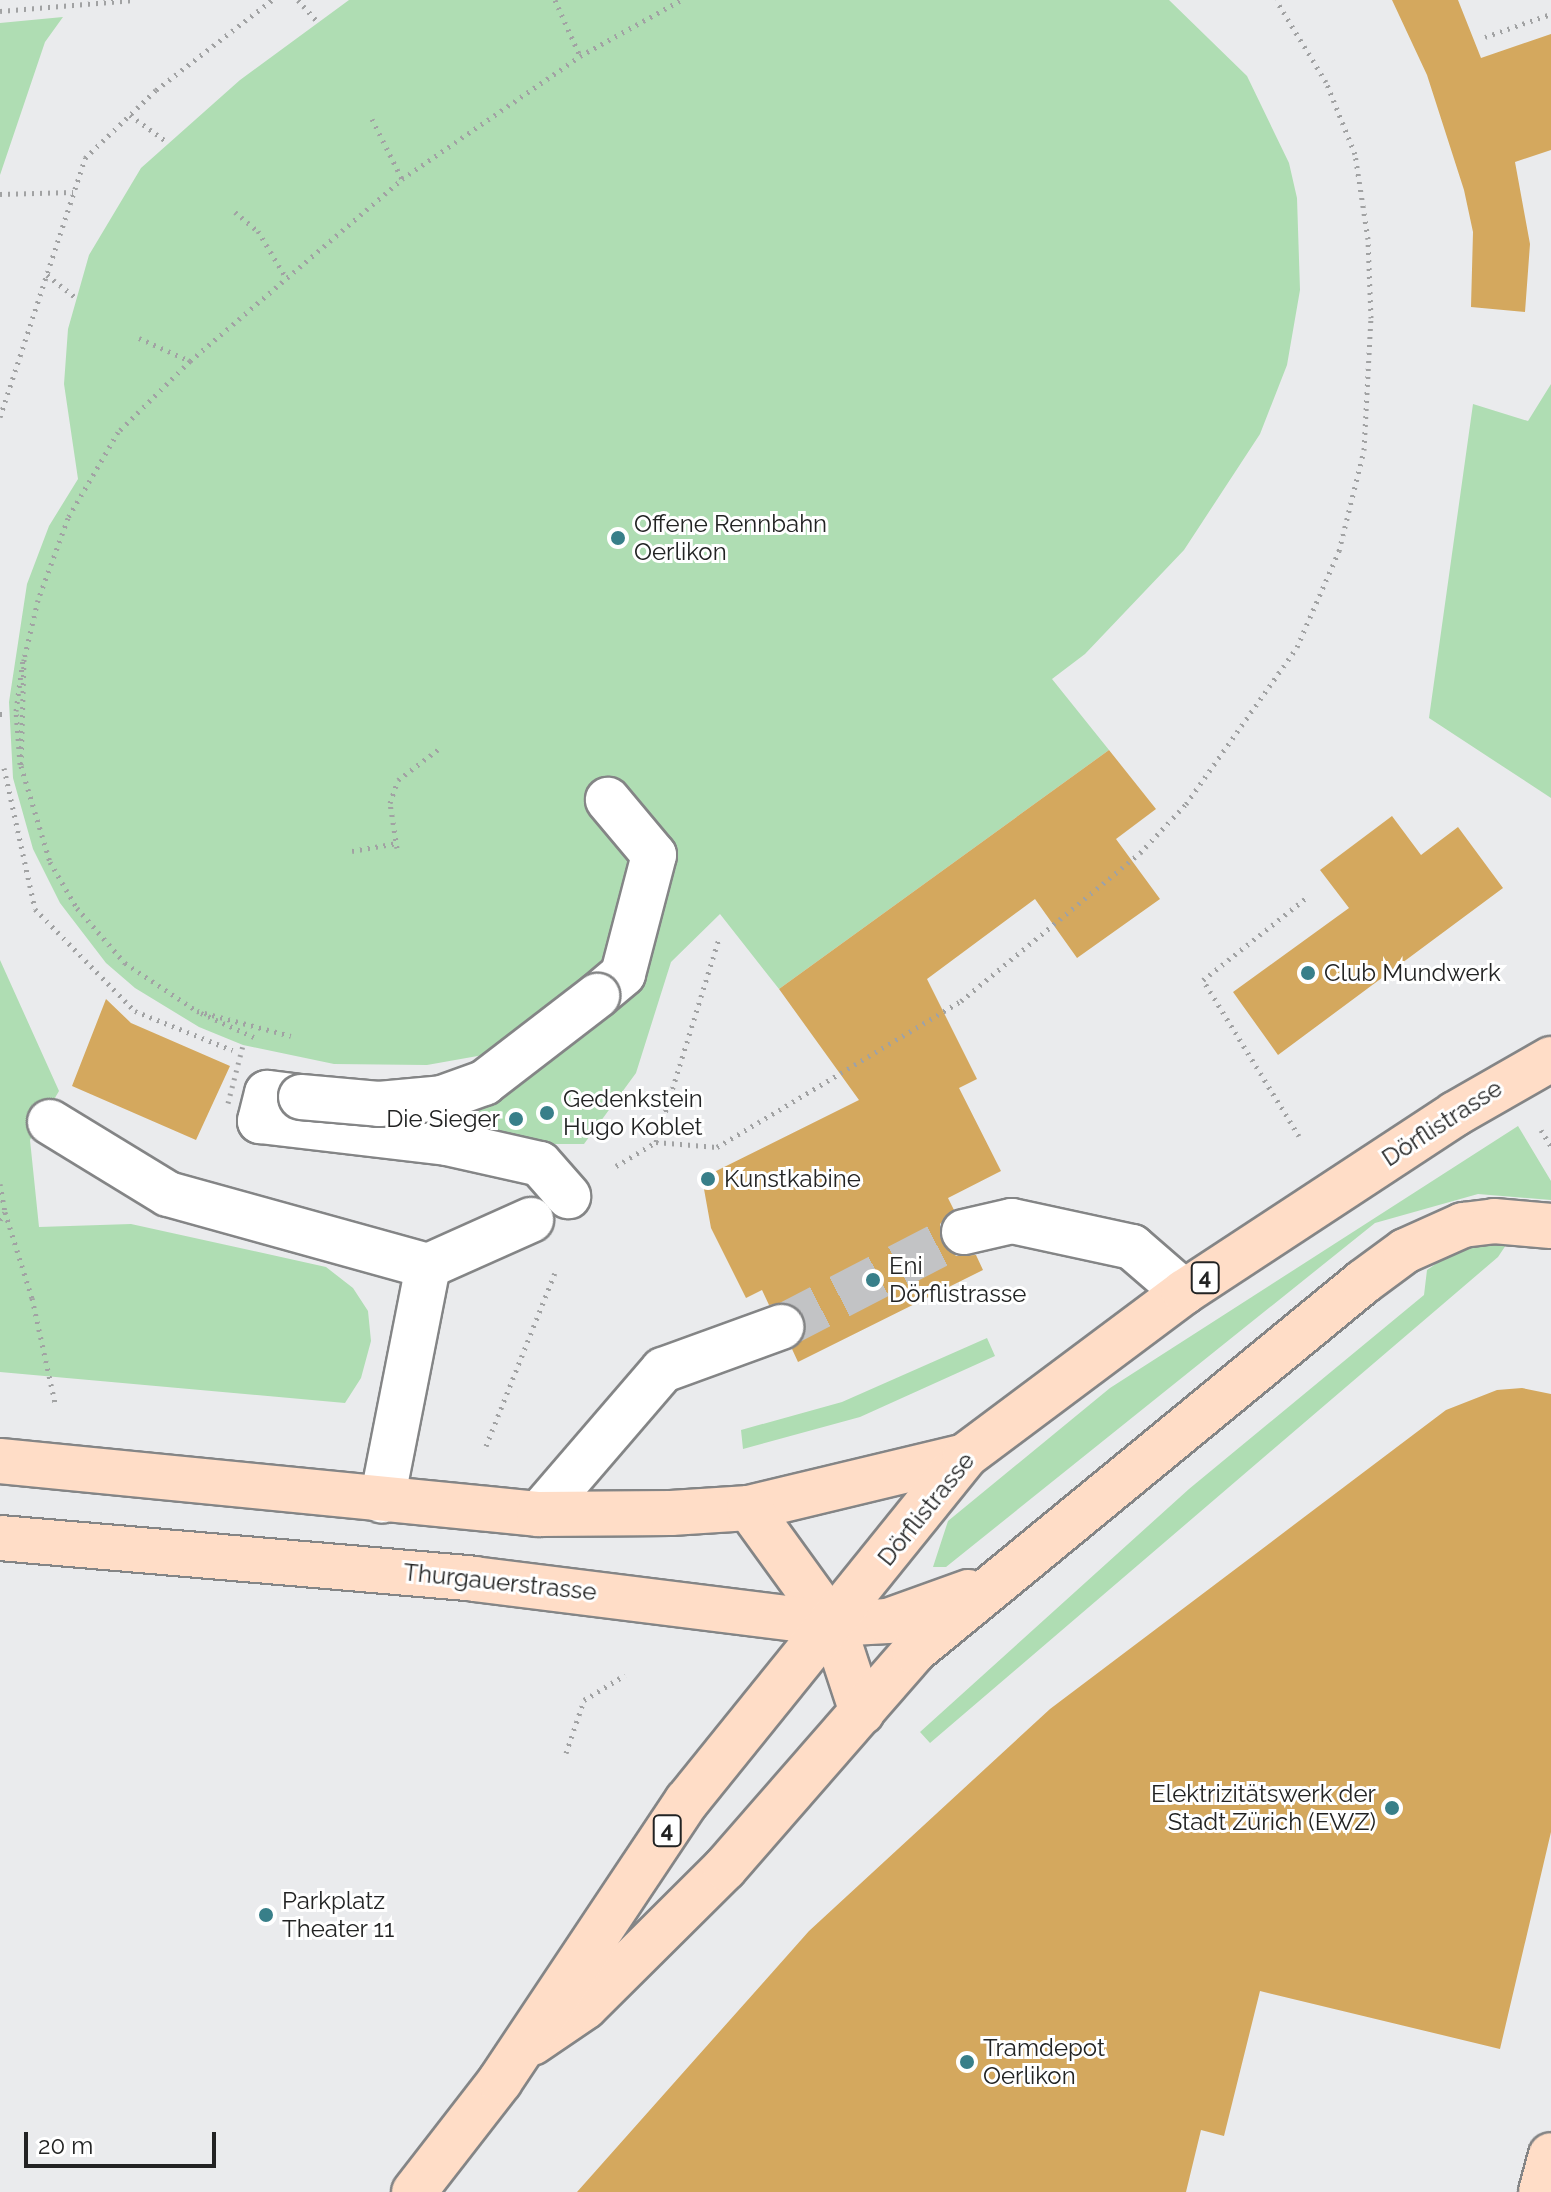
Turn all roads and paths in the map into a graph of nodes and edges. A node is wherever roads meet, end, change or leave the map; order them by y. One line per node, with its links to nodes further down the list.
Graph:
1 (135, 0): 7 (path)
2 (272, 0): 12 (path)
3 (298, 0): 9 (path)
4 (555, 0): 11 (path)
5 (681, 0): 11 (path)
6 (1276, 0): 42 (path)
7 (0, 11)
8 (1551, 14): 10 (path)
9 (318, 22)
10 (1485, 37)
11 (580, 56): 15 (path)
12 (130, 115): 14 (path); 16 (path)
13 (372, 119): 15 (path)
14 (167, 142)
15 (402, 179): 20 (path)
16 (73, 192): 17 (path); 19 (path)
17 (0, 194)
18 (235, 212): 20 (path)
19 (47, 275): 21 (path); 24 (path)
20 (285, 276): 23 (path)
21 (75, 297)
22 (139, 338): 23 (path)
23 (190, 361): 33 (path)
24 (0, 417)
25 (0, 714): 26 (path)
26 (8, 714)
27 (440, 748): 30 (path)
28 (4, 768): 37 (path)
29 (608, 800): 44 (lane, bridge)
30 (352, 851)
31 (1306, 898): 41 (path)
32 (719, 938): 42 (path)
33 (197, 1011): 34 (path); 35 (path)
34 (288, 1035)
35 (251, 1036)
36 (243, 1045): 39 (path, bridge)
37 (245, 1056)
38 (1551, 1059): 51 (main road, Dörflistrasse / 4)
39 (228, 1103)
40 (50, 1122): 50 (lane)
41 (1299, 1136)
42 (656, 1142): 44 (path)
43 (0, 1184): 45 (path)
44 (568, 1196): 54 (path)
45 (5, 1212): 46 (path); 53 (path)
46 (0, 1220)
47 (531, 1220): 50 (lane)
48 (1551, 1226): 61 (main road, Dörflistrasse / 4)
49 (964, 1232): 51 (lane)
50 (428, 1266): 57 (lane)
51 (1184, 1292): 55 (main road, Dörflistrasse / 4)
52 (781, 1327): 59 (lane)
53 (55, 1403)
54 (486, 1446)
55 (965, 1456): 58 (main road); 62 (main road, Dörflistrasse / 4)
56 (0, 1461): 57 (main road)
57 (382, 1501): 59 (main road)
58 (749, 1508): 59 (main road); 62 (main road)
59 (539, 1514)
60 (0, 1538): 62 (main road, Thurgauerstrasse)
61 (993, 1584): 62 (main road, Thurgauerstrasse); 64 (main road, Dörflistrasse / 4)
62 (833, 1624): 64 (main road); 66 (main road, Dörflistrasse / 4)
63 (625, 1675): 65 (path)
64 (862, 1712): 66 (main road, Dörflistrasse / 4)
65 (566, 1753)
66 (521, 2052): 68 (main road, Dörflistrasse / 4)
67 (1551, 2155): 69 (main road)
68 (414, 2192)
69 (1541, 2192)

